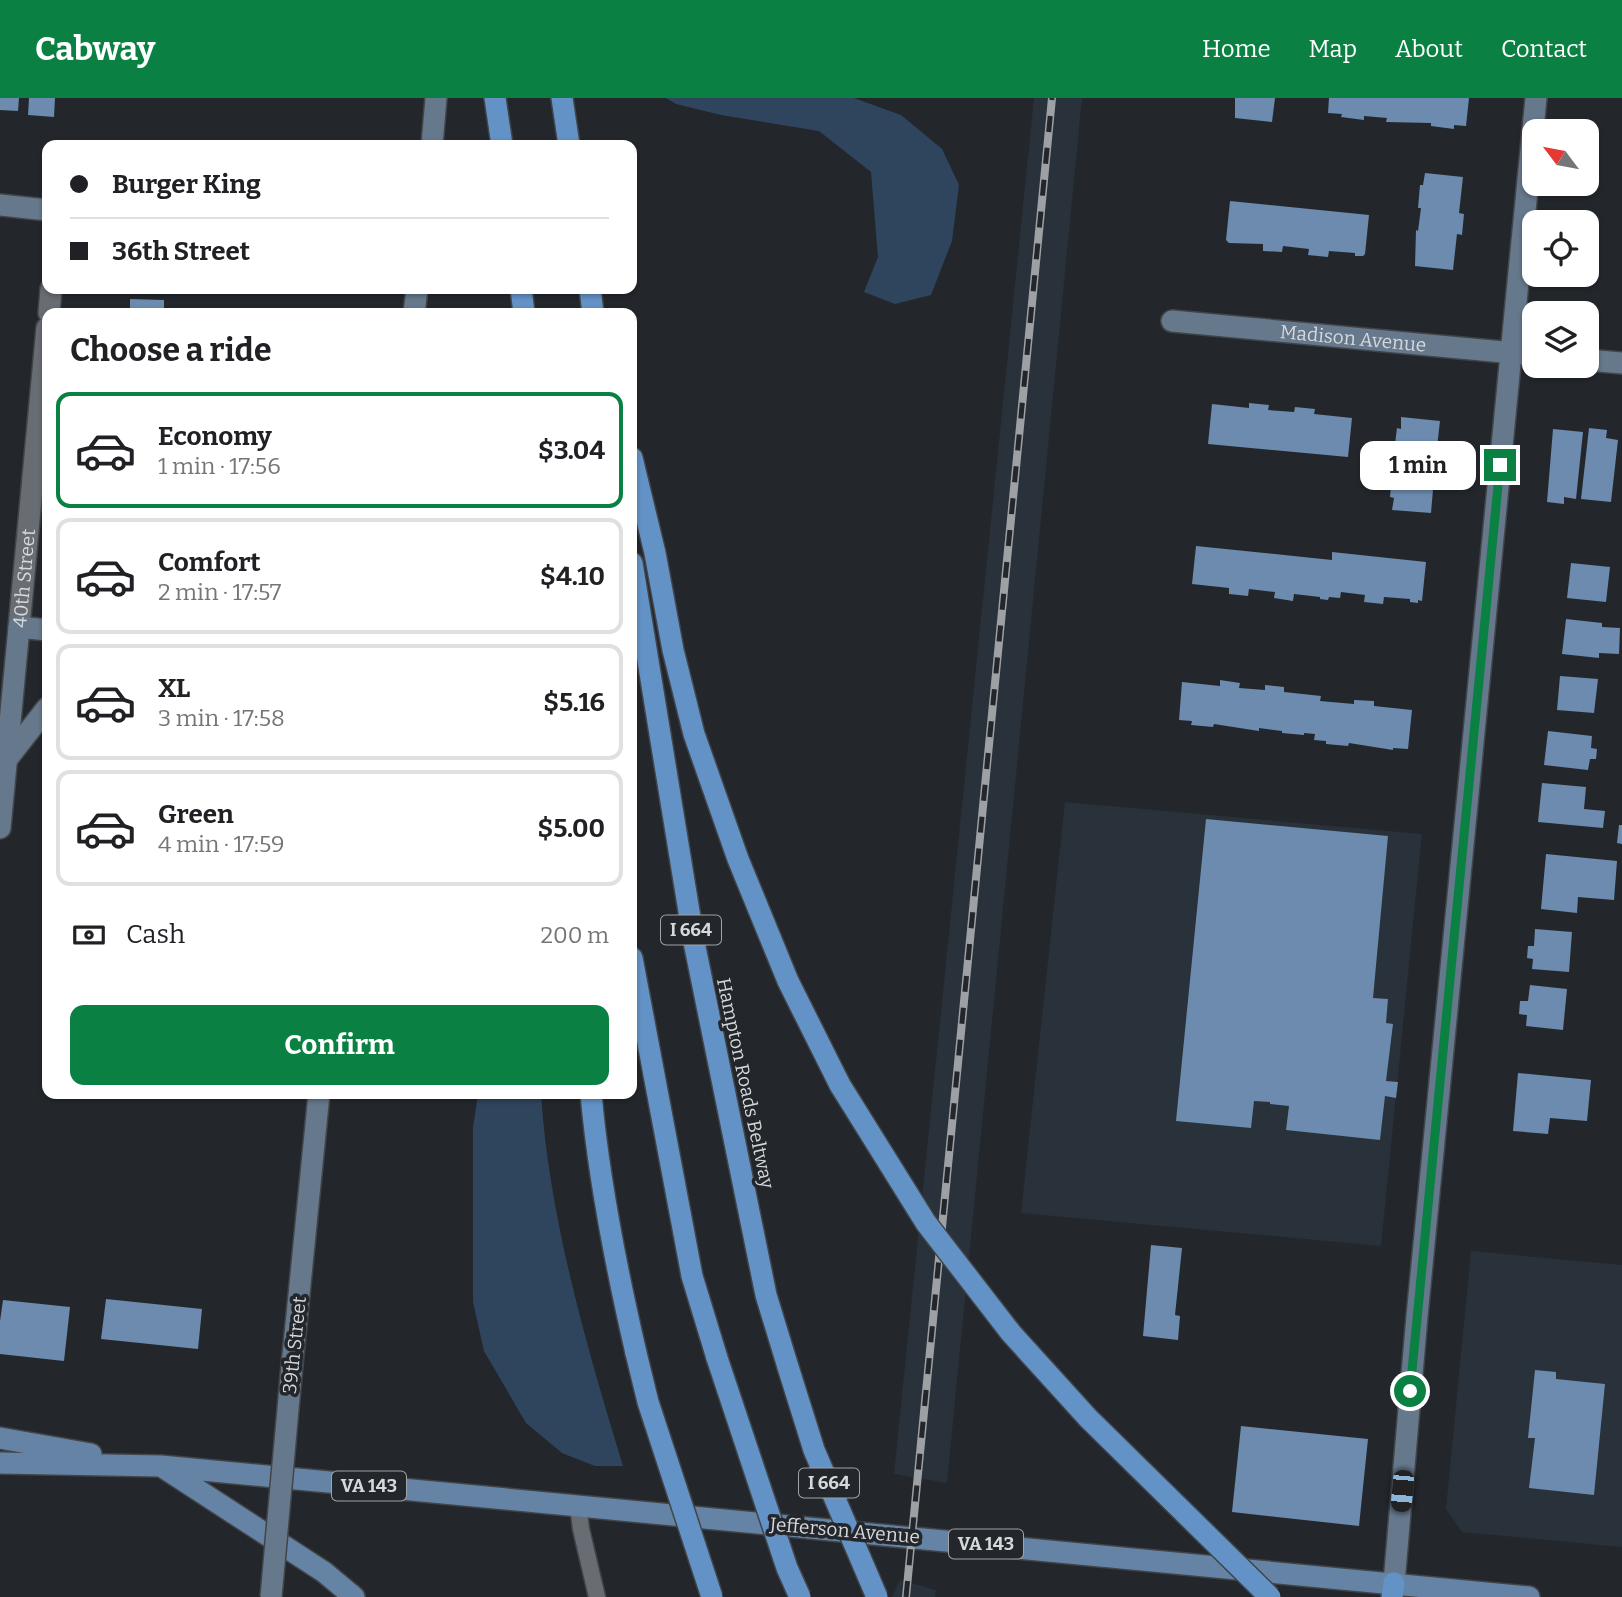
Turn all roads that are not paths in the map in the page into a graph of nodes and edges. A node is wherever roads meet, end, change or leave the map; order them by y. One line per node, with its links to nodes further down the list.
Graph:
1 (436, 98): 5 (street)
2 (495, 98): 6 (highway)
3 (562, 98): 7 (highway)
4 (1536, 98): 11 (street)
5 (432, 140)
6 (501, 140)
7 (568, 140)
8 (0, 205): 9 (street)
9 (42, 209)
10 (1172, 321): 11 (street, Madison Avenue)
11 (1511, 353): 12 (street, Madison Avenue); 30 (street)
12 (1522, 354)
13 (1599, 361): 14 (street)
14 (1622, 363)
15 (42, 381): 18 (street, 40th Street)
16 (637, 478): 37 (highway, bridge)
17 (637, 594): 36 (highway, Hampton Roads Beltway / I 664, bridge)
18 (19, 627): 19 (street); 21 (street, 40th Street)
19 (42, 629)
20 (42, 714): 21 (street)
21 (6, 760): 22 (street, 40th Street)
22 (0, 828)
23 (637, 984): 35 (highway, bridge)
24 (319, 1099): 31 (street, 39th Street, bridge)
25 (591, 1099): 34 (highway, bridge)
26 (0, 1438): 28 (main road, Jefferson Avenue / VA 143)
27 (0, 1463): 28 (main road, Jefferson Avenue / VA 143)
28 (161, 1466): 29 (main road, Jefferson Avenue / VA 143); 32 (main road)
29 (578, 1505): 30 (main road, Jefferson Avenue / VA 143); 33 (lane)
30 (1393, 1590): 38 (main road, Jefferson Avenue / VA 143)
31 (271, 1597)
32 (354, 1597)
33 (597, 1597)
34 (712, 1597)
35 (800, 1597)
36 (877, 1597)
37 (1270, 1597)
38 (1529, 1597)

